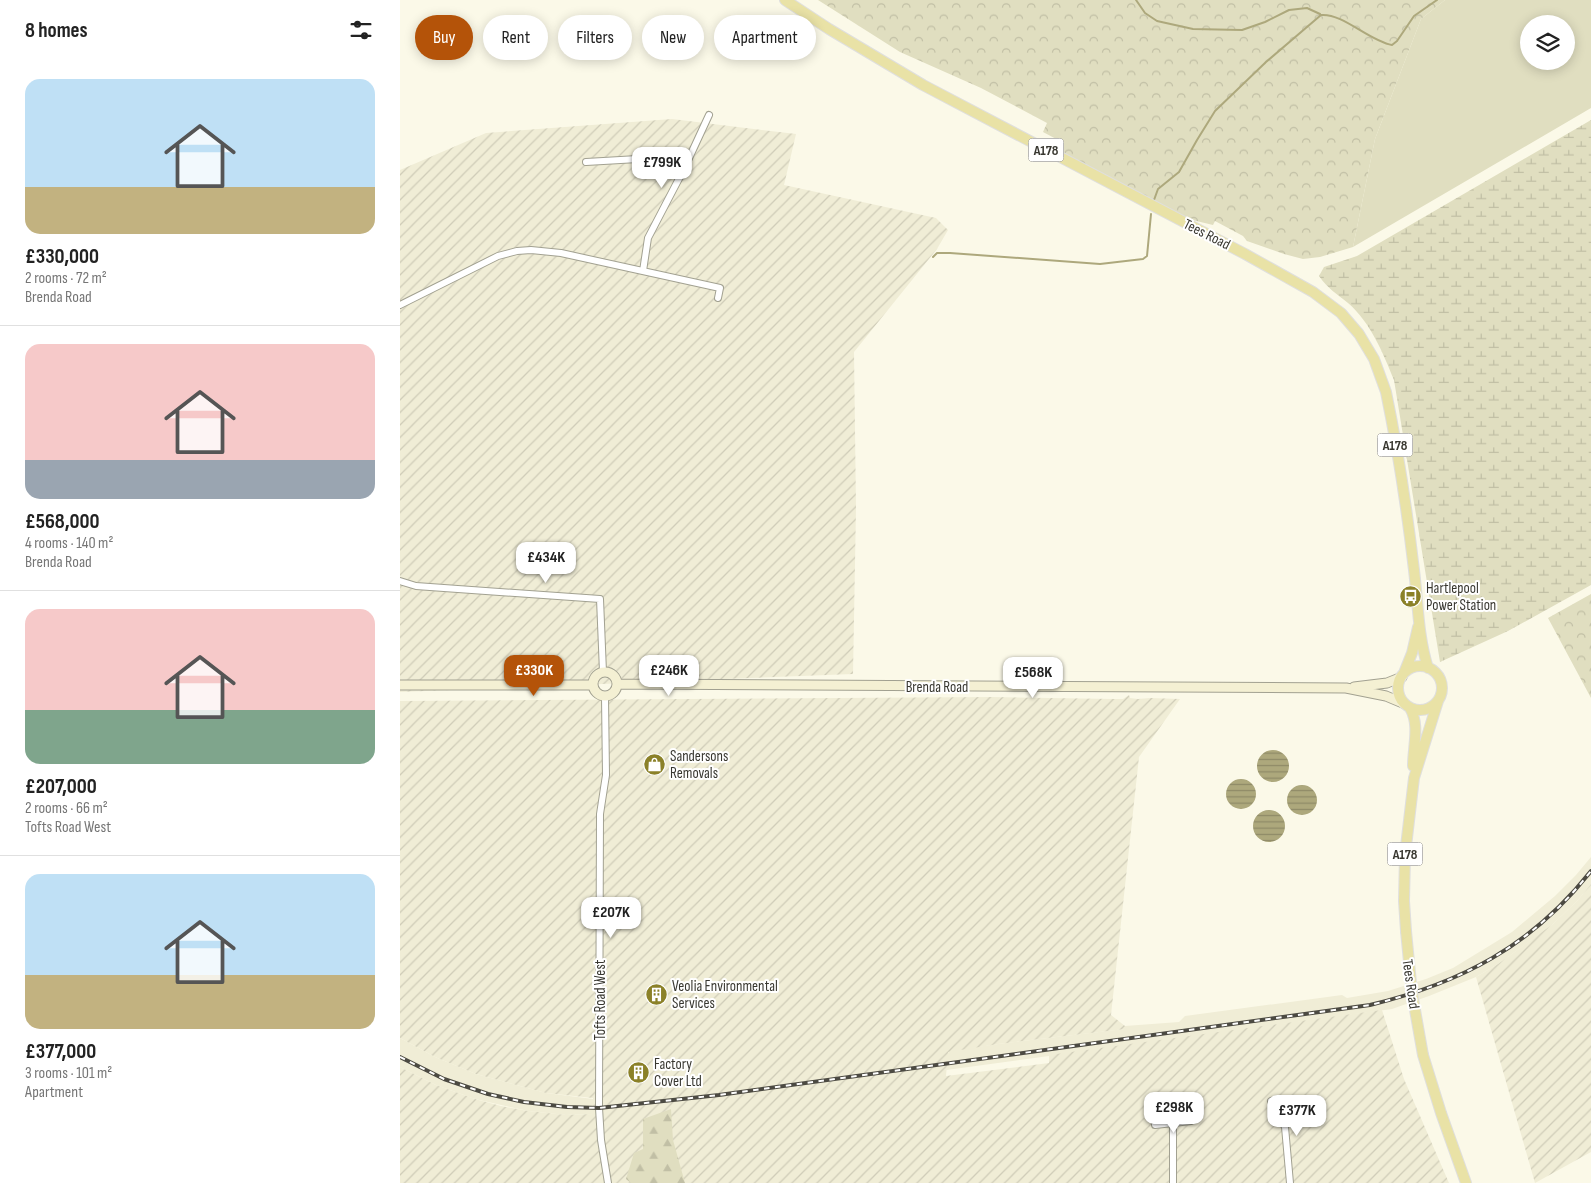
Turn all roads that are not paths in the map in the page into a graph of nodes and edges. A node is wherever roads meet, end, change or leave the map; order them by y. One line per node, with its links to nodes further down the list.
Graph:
1 (785, 0): 9 (main road, Tees Road / A178)
2 (709, 115): 4 (street)
3 (586, 162): 4 (street)
4 (684, 170): 5 (street)
5 (643, 271): 6 (street); 7 (street)
6 (718, 298)
7 (400, 305)
8 (400, 581): 11 (street)
9 (1418, 624): 10 (main road, Tees Road / A178); 12 (main road, Tees Road / A178)
10 (1428, 668): 12 (main road); 18 (main road, A178)
11 (603, 672): 13 (main road); 15 (main road)
12 (1402, 676): 16 (main road, Brenda Road); 19 (main road, A178)
13 (617, 684): 16 (main road, Brenda Road); 17 (main road)
14 (400, 685): 15 (main road)
15 (592, 686): 17 (main road)
16 (1346, 688): 19 (main road, Brenda Road)
17 (605, 697): 25 (street, Tofts Road West)
18 (1438, 701): 19 (main road); 20 (main road, Tees Road / A178)
19 (1408, 706): 20 (main road, Tees Road / A178)
20 (1414, 778): 28 (main road, Tees Road / A178, bridge)
21 (1271, 1101): 27 (street)
22 (1191, 1121): 23 (street)
23 (1173, 1123): 24 (street); 26 (street)
24 (1155, 1125)
25 (608, 1183)
26 (1173, 1183)
27 (1290, 1183)
28 (1466, 1183)

